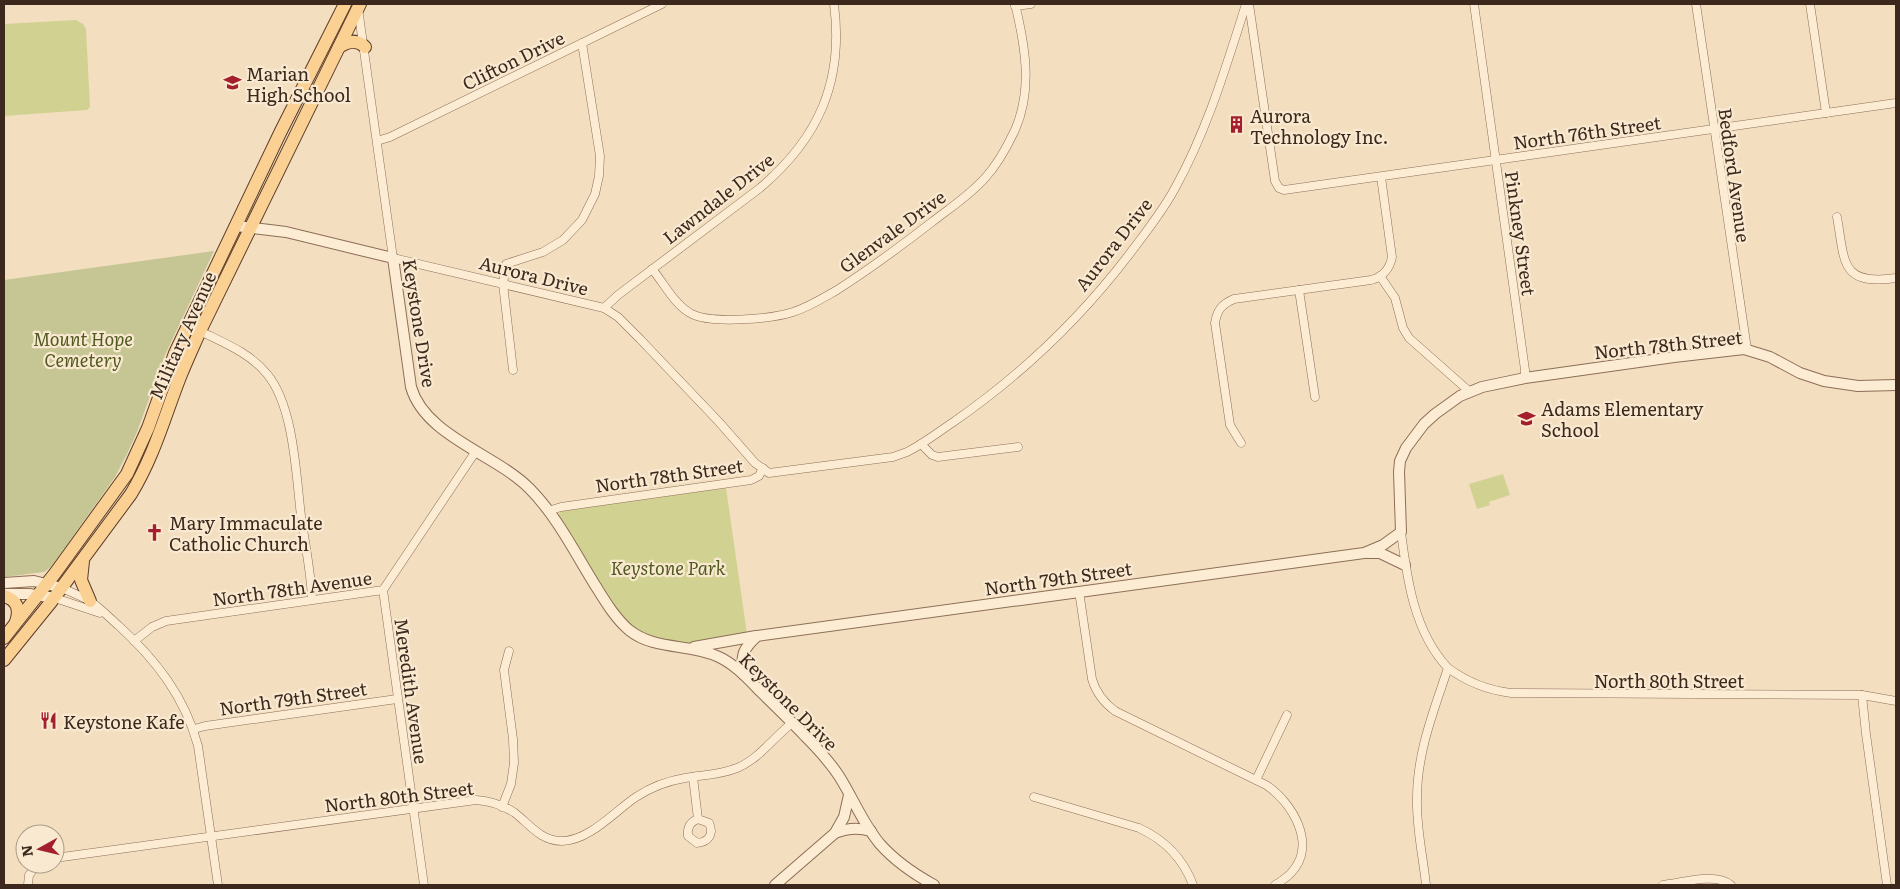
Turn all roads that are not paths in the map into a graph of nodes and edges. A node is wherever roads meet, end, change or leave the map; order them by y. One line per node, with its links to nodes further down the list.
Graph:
1 (345, 4): 21 (main road, Military Avenue)
2 (662, 4): 11 (street, Clifton Drive)
3 (834, 4): 24 (street, Lawndale Drive)
4 (1031, 4): 10 (street)
5 (1248, 4): 19 (street, North 76th Street); 38 (street, Aurora Drive)
6 (1474, 4): 18 (street, Pinkney Street)
7 (1696, 4): 16 (street, Bedford Avenue)
8 (1810, 4): 15 (street)
9 (358, 5): 12 (main road, Military Avenue); 13 (street, Keystone Drive)
10 (1015, 5): 24 (street, Glenvale Drive)
11 (582, 43): 17 (street, Clifton Drive); 27 (street)
12 (339, 46): 13 (main road); 22 (main road, Military Avenue)
13 (365, 47): 17 (street, Keystone Drive)
14 (1896, 103): 15 (street, North 76th Street)
15 (1826, 113): 16 (street, North 76th Street)
16 (1714, 129): 18 (street, North 76th Street); 31 (street, Bedford Avenue)
17 (377, 141): 23 (street, Keystone Drive)
18 (1496, 160): 19 (street, North 76th Street); 33 (street, Pinkney Street)
19 (1381, 177): 25 (street)
20 (1837, 217): 26 (street)
21 (236, 226): 22 (street, Aurora Drive); 48 (main road, Military Avenue)
22 (251, 226): 23 (street, Aurora Drive); 30 (main road, Military Avenue)
23 (393, 258): 27 (street, Aurora Drive); 40 (street, Keystone Drive)
24 (652, 270): 29 (street, Lawndale Drive)
25 (1380, 276): 28 (street); 35 (street)
26 (1896, 278)
27 (503, 284): 29 (street, Aurora Drive); 32 (street)
28 (1300, 290): 36 (street); 37 (street)
29 (604, 308): 41 (street, Aurora Drive)
30 (200, 332): 45 (main road, Military Avenue); 54 (street)
31 (1747, 349): 33 (street, North 78th Street); 34 (street, North 78th Street)
32 (513, 370)
33 (1525, 378): 35 (street, North 78th Street)
34 (1896, 385)
35 (1470, 392): 43 (street, North 78th Street)
36 (1315, 397)
37 (1241, 442)
38 (921, 444): 39 (street); 41 (street, North 78th Street)
39 (1018, 447)
40 (476, 451): 42 (street, Keystone Drive); 49 (street, North 78th Avenue)
41 (763, 468): 42 (street, North 78th Street)
42 (548, 511): 61 (street, Keystone Drive)
43 (1401, 532): 44 (street, North 79th Street); 46 (street)
44 (1364, 553): 46 (street, North 79th Street); 51 (street, North 79th Street)
45 (83, 559): 50 (main road, Military Avenue); 55 (main road)
46 (1405, 565): 64 (street)
47 (4, 583): 48 (street)
48 (48, 583): 50 (street); 53 (main road, Military Avenue)
49 (382, 590): 54 (street, North 78th Avenue); 67 (street, Meredith Avenue)
50 (58, 592): 53 (street); 55 (street); 56 (street); 63 (main road, Military Avenue)
51 (1079, 592): 58 (street, North 79th Street); 73 (street)
52 (4, 595): 53 (street); 57 (main road)
53 (39, 595): 57 (main road, Military Avenue)
54 (312, 600): 60 (street, North 78th Avenue)
55 (90, 601): 56 (street)
56 (106, 615): 60 (street)
57 (15, 625): 59 (main road, Military Avenue)
58 (757, 636): 61 (street, North 79th Street); 65 (street)
59 (4, 638)
60 (134, 641): 71 (street)
61 (689, 648): 65 (street, Keystone Drive)
62 (509, 651): 76 (street)
63 (4, 660)
64 (1448, 668): 66 (street, North 80th Street); 90 (street)
65 (743, 674): 70 (street, Keystone Drive)
66 (1862, 695): 68 (street, North 80th Street); 93 (street)
67 (397, 699): 71 (street, North 79th Street); 77 (street, Meredith Avenue)
68 (1896, 700)
69 (1287, 715): 73 (street)
70 (792, 723): 72 (street, North 80th Street); 74 (street, Keystone Drive)
71 (194, 730): 81 (street)
72 (693, 777): 76 (street, North 80th Street); 78 (street)
73 (1256, 780): 83 (street)
74 (849, 795): 79 (street, Keystone Drive); 80 (street)
75 (1034, 797): 88 (street)
76 (502, 806): 77 (street, North 80th Street)
77 (413, 809): 81 (street, North 80th Street); 85 (street, Meredith Avenue)
78 (698, 819)
79 (871, 831): 80 (street); 87 (street, Keystone Drive)
80 (835, 833): 86 (street)
81 (211, 836): 82 (street, North 80th Street); 84 (street)
82 (65, 857)
83 (1286, 882): 89 (street)
84 (218, 885)
85 (424, 885)
86 (775, 885)
87 (934, 885)
88 (1193, 885)
89 (1275, 885)
90 (1426, 885)
91 (1663, 885): 92 (street)
92 (1731, 885)
93 (1887, 885)

